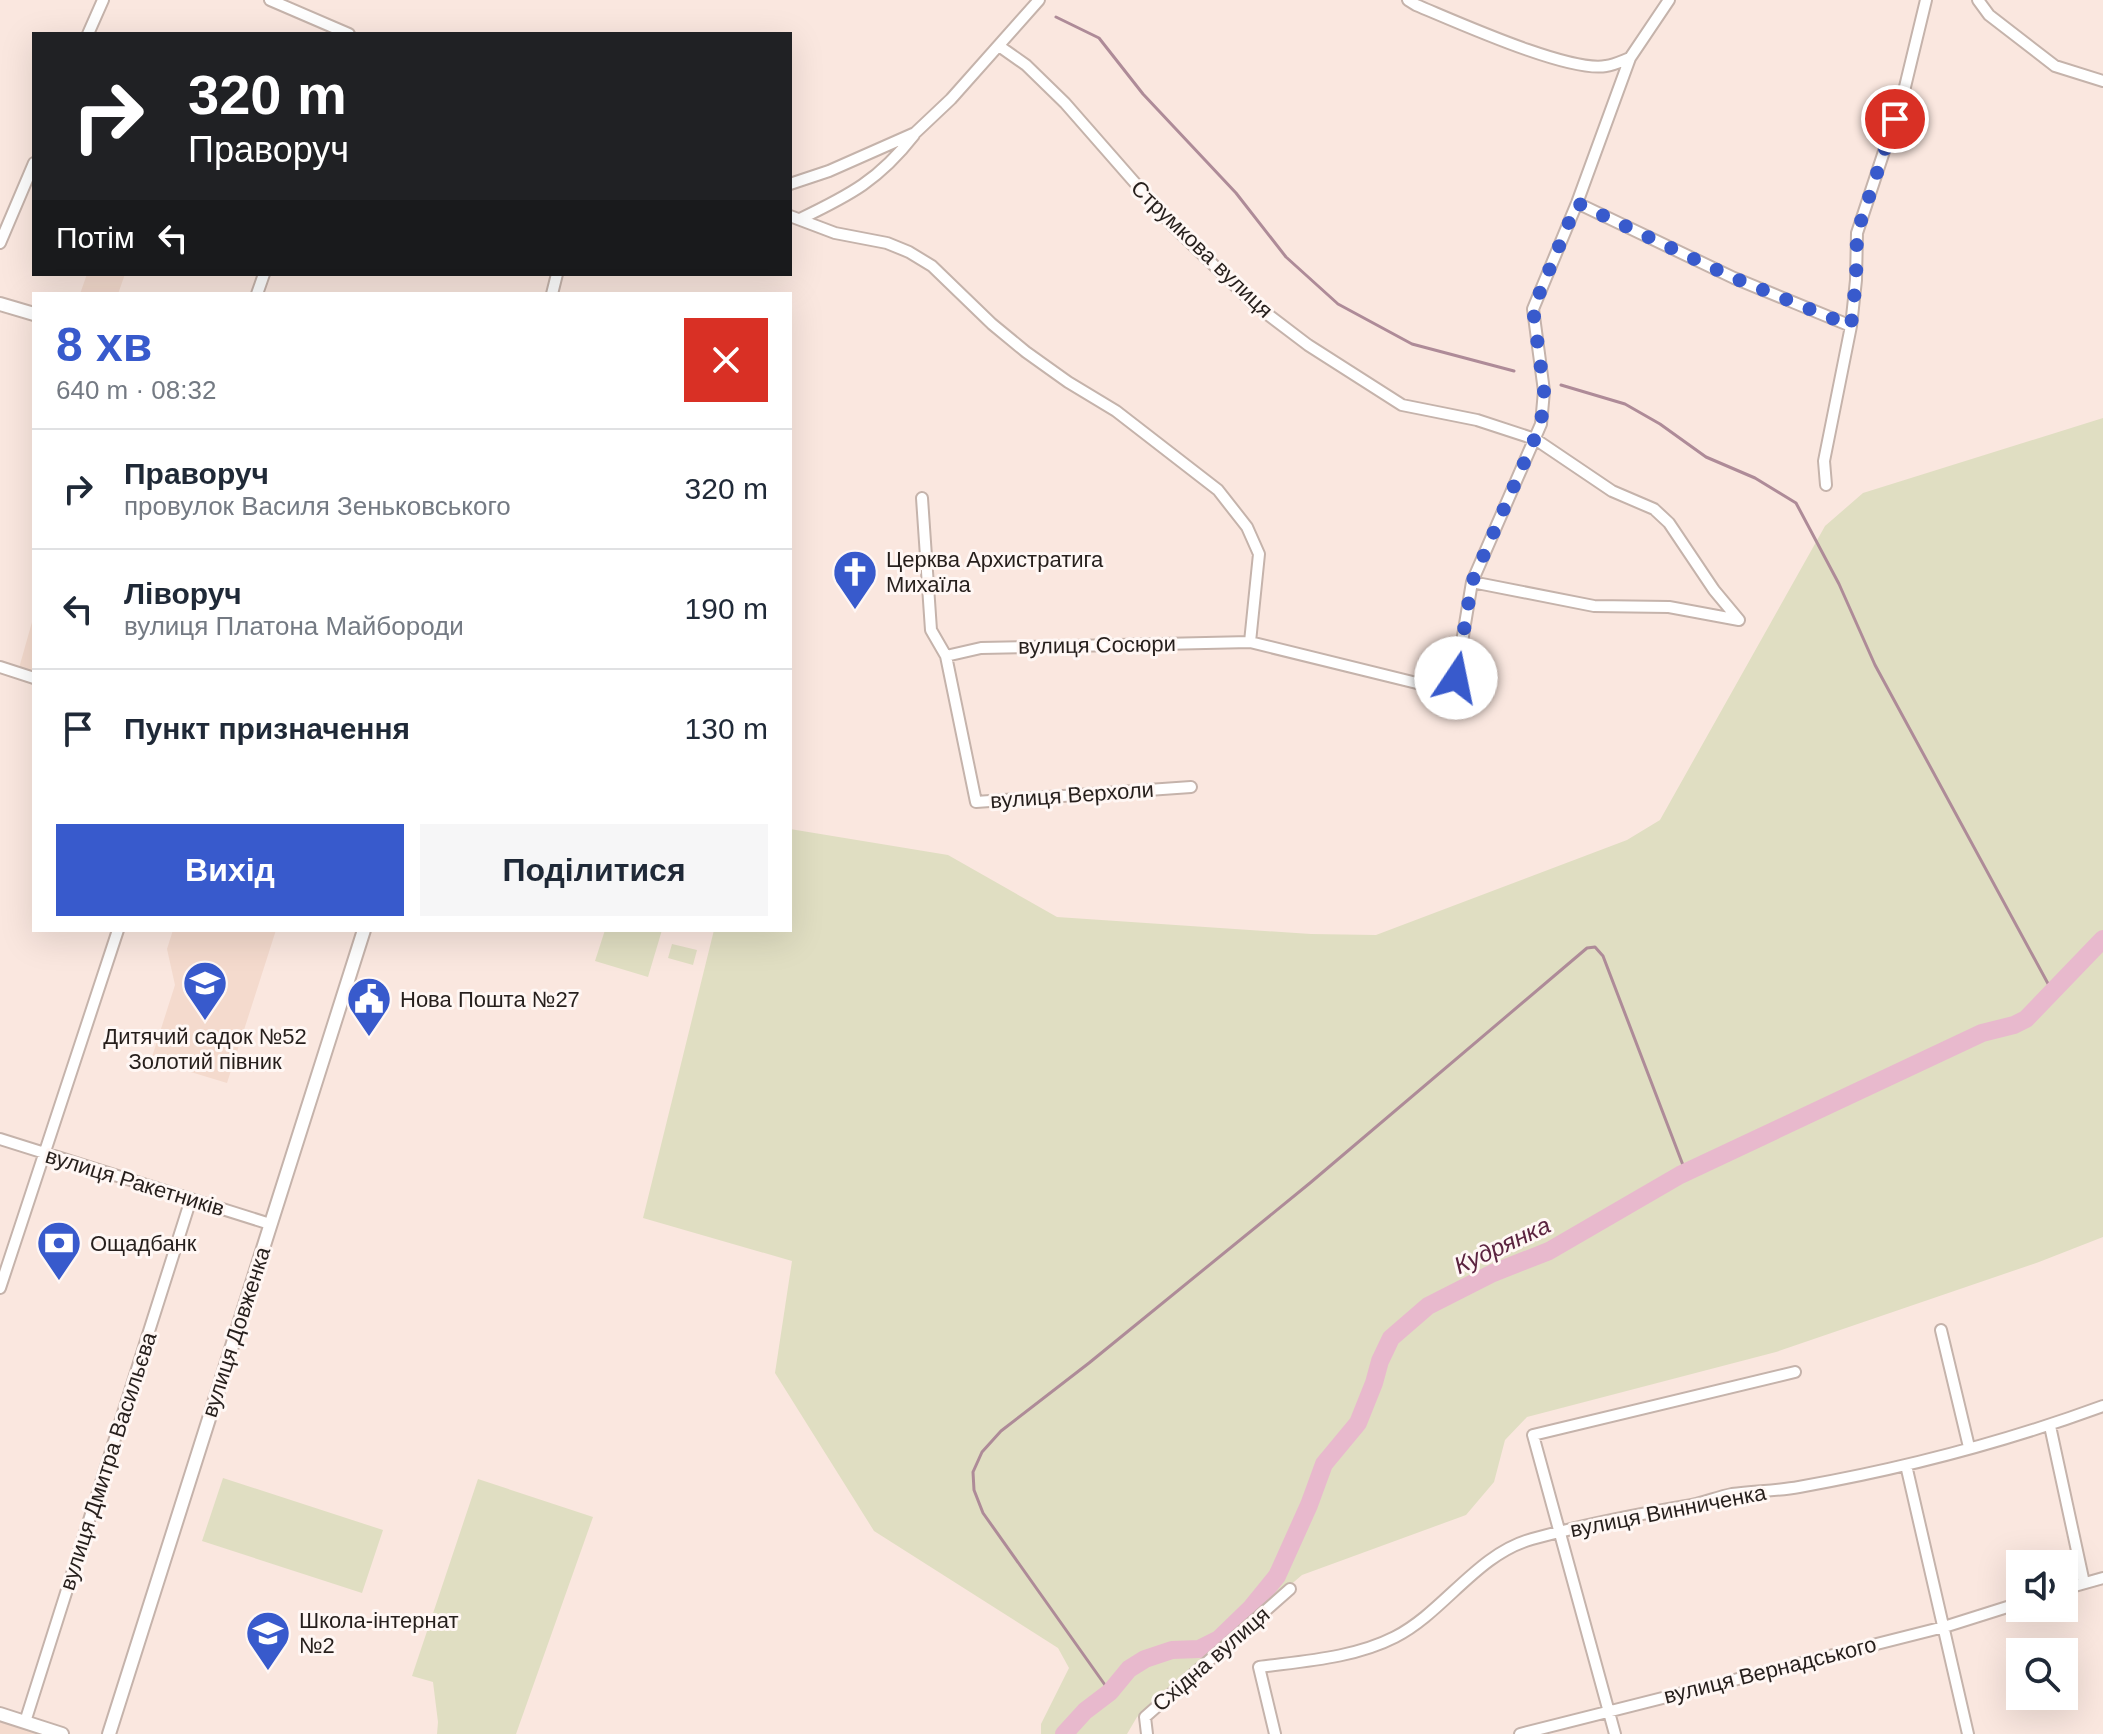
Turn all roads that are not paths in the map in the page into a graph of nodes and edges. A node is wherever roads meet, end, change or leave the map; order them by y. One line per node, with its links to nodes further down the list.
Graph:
1 (103, 0): 8 (street)
2 (270, 0): 9 (street)
3 (1039, 0): 10 (street)
4 (1408, 0): 11 (street)
5 (1669, 0): 11 (street)
6 (1926, 0): 21 (street)
7 (1978, 0): 12 (street)
8 (89, 32)
9 (343, 32)
10 (999, 46): 13 (street); 22 (street, Струмкова вулиця)
11 (1630, 58): 16 (street)
12 (2103, 81)
13 (915, 133): 15 (street); 17 (street)
14 (32, 168): 18 (street)
15 (792, 183)
16 (1577, 203): 21 (street); 22 (street)
17 (795, 218): 26 (street)
18 (0, 243)
19 (0, 304): 20 (street)
20 (32, 313)
21 (1851, 326): 23 (street)
22 (1535, 439): 25 (street); 25 (street, Струмкова вулиця)
23 (1826, 485)
24 (922, 498): 27 (street, вулиця Верхоли)
25 (1472, 582): 26 (street, вулиця Сосюри)
26 (1250, 642): 27 (street, вулиця Сосюри)
27 (946, 656): 30 (street, вулиця Верхоли)
28 (0, 667): 29 (street)
29 (32, 677)
30 (1191, 787)
31 (117, 932): 34 (street)
32 (363, 932): 36 (street, вулиця Довженка)
33 (0, 1139): 34 (street, вулиця Ракетників)
34 (46, 1154): 35 (street, вулиця Ракетників); 37 (street)
35 (191, 1199): 36 (street, вулиця Ракетників); 53 (street, вулиця Дмитра Васильєва)
36 (270, 1224): 55 (street, вулиця Довженка)
37 (0, 1288)
38 (1941, 1330): 42 (street)
39 (1795, 1372): 44 (street)
40 (2103, 1406): 41 (street, вулиця Винниченка)
41 (2050, 1426): 42 (street, вулиця Винниченка); 46 (street)
42 (1969, 1447): 43 (street, вулиця Винниченка)
43 (1906, 1465): 44 (street, вулиця Винниченка); 50 (street)
44 (1559, 1533): 51 (street); 57 (street, вулиця Винниченка)
45 (2103, 1578): 46 (street)
46 (2084, 1583): 47 (street)
47 (2078, 1585)
48 (1290, 1589): 56 (street, Східна вулиця)
49 (2006, 1607): 50 (street, вулиця Вернадського)
50 (1944, 1627): 51 (street, вулиця Вернадського); 60 (street)
51 (1608, 1710): 58 (street, вулиця Вернадського); 59 (street)
52 (0, 1714): 53 (street)
53 (25, 1722): 54 (street)
54 (62, 1734)
55 (109, 1734)
56 (1147, 1734)
57 (1275, 1734)
58 (1520, 1734)
59 (1615, 1734)
60 (1968, 1734)

